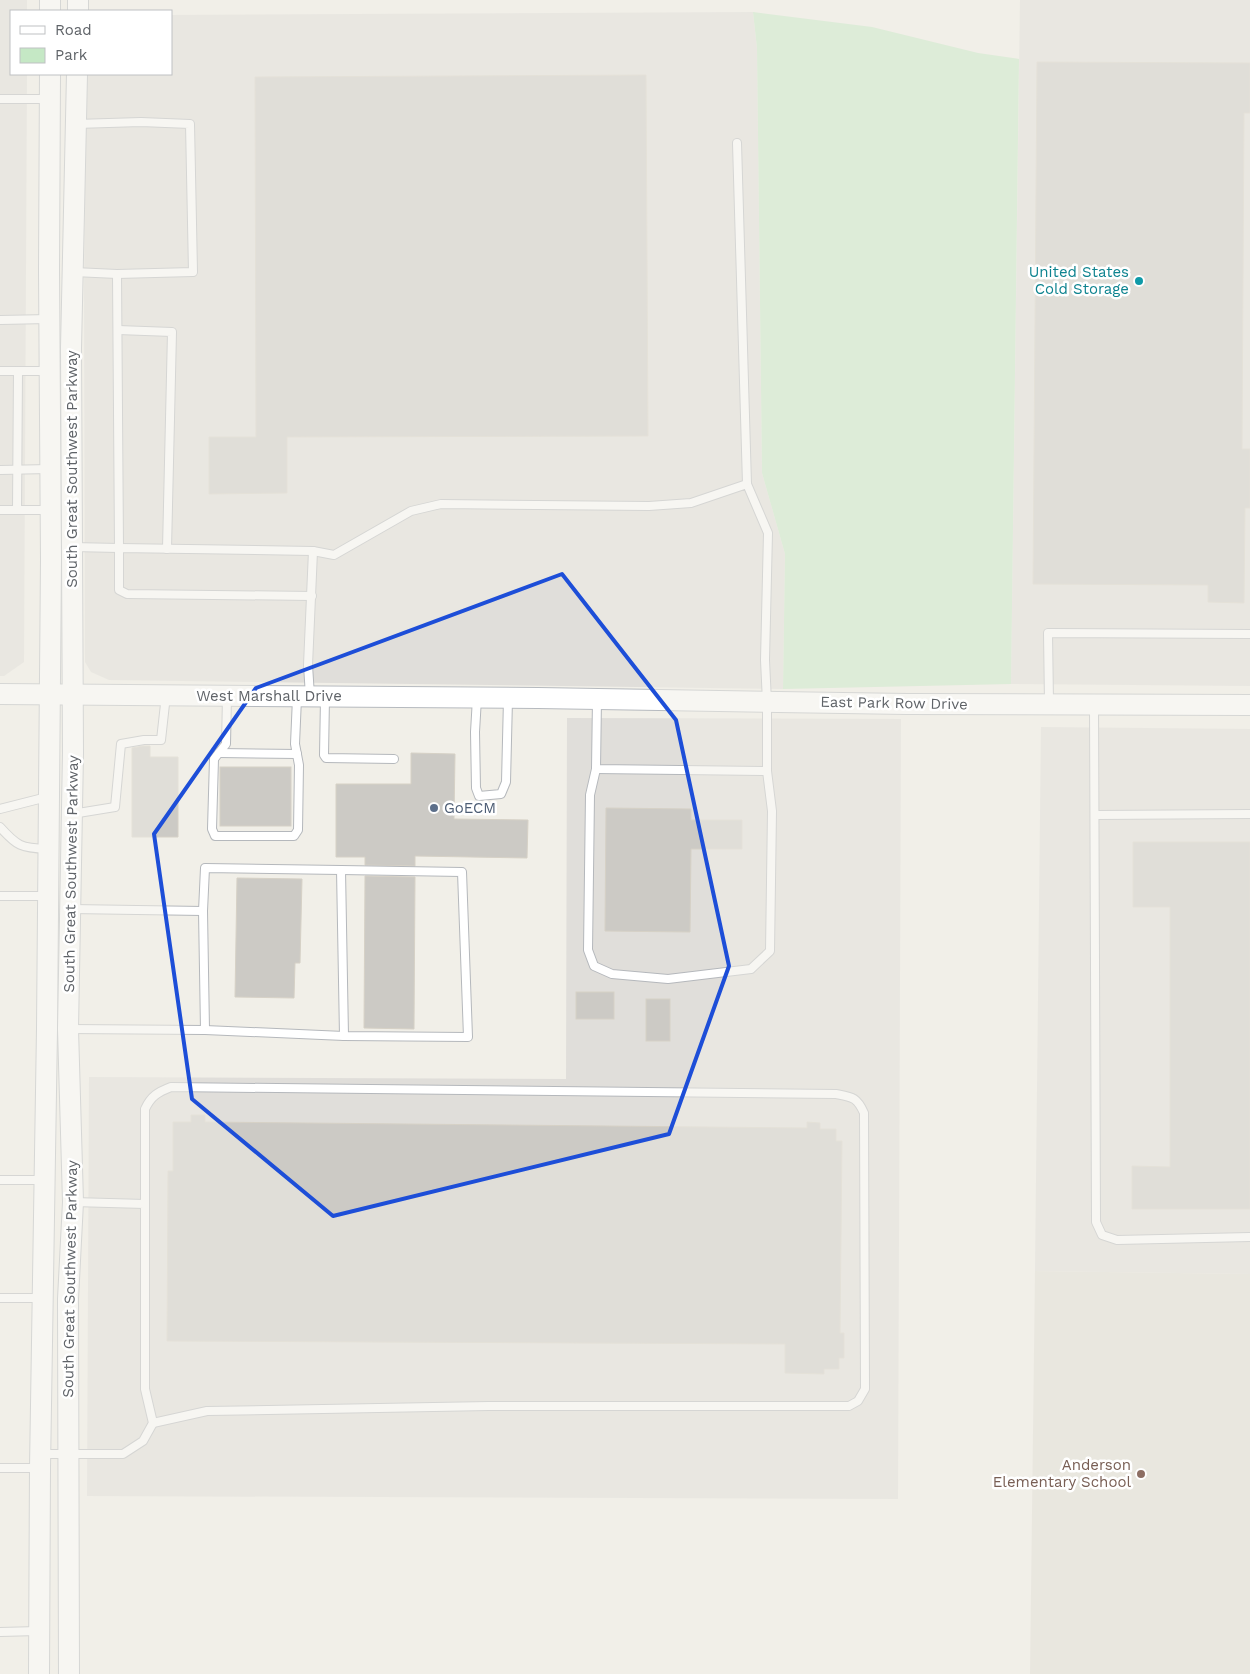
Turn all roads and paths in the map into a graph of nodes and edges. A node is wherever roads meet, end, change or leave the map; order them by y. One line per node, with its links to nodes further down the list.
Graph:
1 (50, 75): 4 (main road, South Great Southwest Parkway)
2 (77, 75): 5 (main road, South Great Southwest Parkway)
3 (0, 98): 4 (lane)
4 (50, 100): 7 (main road, South Great Southwest Parkway)
5 (75, 124): 8 (main road, South Great Southwest Parkway); 9 (lane)
6 (737, 143): 19 (lane)
7 (49, 271): 8 (main road); 10 (main road, South Great Southwest Parkway)
8 (72, 272): 9 (lane); 23 (main road, South Great Southwest Parkway)
9 (117, 274): 12 (lane)
10 (49, 319): 11 (lane); 15 (main road, South Great Southwest Parkway)
11 (0, 320)
12 (118, 330): 24 (lane); 25 (lane)
13 (0, 371): 14 (lane)
14 (18, 371): 15 (lane); 18 (lane)
15 (50, 371): 16 (main road, South Great Southwest Parkway)
16 (50, 469): 18 (lane); 22 (main road, South Great Southwest Parkway)
17 (0, 470): 18 (lane)
18 (18, 470): 21 (lane)
19 (747, 484): 26 (lane); 39 (lane)
20 (0, 510): 21 (lane)
21 (17, 510): 22 (lane)
22 (51, 510): 30 (main road, South Great Southwest Parkway)
23 (72, 547): 24 (lane); 31 (main road, South Great Southwest Parkway)
24 (119, 548): 25 (lane); 27 (lane)
25 (167, 549): 26 (lane)
26 (313, 551): 27 (lane)
27 (312, 596): 34 (lane)
28 (1250, 634): 40 (lane)
29 (0, 694): 30 (main road, West Marshall Drive)
30 (50, 694): 31 (main road, West Marshall Drive); 48 (main road, South Great Southwest Parkway)
31 (73, 695): 32 (main road, West Marshall Drive); 50 (main road, South Great Southwest Parkway)
32 (166, 695): 33 (main road, West Marshall Drive); 50 (lane)
33 (227, 696): 34 (main road, West Marshall Drive); 43 (lane)
34 (311, 696): 35 (main road, West Marshall Drive); 44 (lane); 45 (lane)
35 (477, 697): 36 (main road, West Marshall Drive); 36 (lane)
36 (508, 698): 37 (main road, West Marshall Drive)
37 (538, 698): 38 (main road, East Park Row Drive)
38 (597, 699): 39 (main road, East Park Row Drive); 46 (lane)
39 (767, 702): 40 (main road, East Park Row Drive); 47 (lane)
40 (1048, 705): 41 (main road, East Park Row Drive)
41 (1094, 705): 42 (main road, East Park Row Drive); 52 (lane)
42 (1250, 705)
43 (219, 753): 44 (lane); 44 (lane)
44 (297, 754)
45 (394, 759)
46 (596, 769): 47 (lane); 47 (lane)
47 (767, 771)
48 (49, 797): 49 (lane); 54 (main road, South Great Southwest Parkway)
49 (0, 809)
50 (72, 814): 58 (main road, South Great Southwest Parkway)
51 (1250, 814): 52 (lane)
52 (1095, 815): 68 (lane)
53 (0, 826): 54 (lane)
54 (48, 849): 57 (main road, South Great Southwest Parkway)
55 (341, 870): 59 (lane); 63 (lane); 63 (lane)
56 (0, 896): 57 (lane)
57 (48, 896): 60 (main road, South Great Southwest Parkway)
58 (71, 908): 59 (lane); 61 (main road, South Great Southwest Parkway)
59 (204, 911): 62 (lane)
60 (47, 1029): 61 (main road); 65 (main road, South Great Southwest Parkway)
61 (68, 1029): 62 (lane); 66 (main road, South Great Southwest Parkway)
62 (205, 1030): 63 (lane)
63 (344, 1036)
64 (0, 1180): 65 (lane)
65 (44, 1180): 70 (main road, South Great Southwest Parkway)
66 (73, 1202): 67 (lane); 71 (main road, South Great Southwest Parkway)
67 (145, 1204): 72 (lane); 72 (lane)
68 (1250, 1237)
69 (0, 1298): 70 (lane)
70 (43, 1298): 71 (main road); 74 (main road, South Great Southwest Parkway)
71 (68, 1299): 73 (main road, South Great Southwest Parkway)
72 (153, 1423): 73 (lane)
73 (69, 1454): 74 (lane); 79 (main road, South Great Southwest Parkway)
74 (40, 1461): 75 (lane); 76 (main road, South Great Southwest Parkway)
75 (0, 1468)
76 (40, 1631): 77 (lane); 78 (main road, South Great Southwest Parkway)
77 (0, 1632)
78 (39, 1674)
79 (69, 1674)

